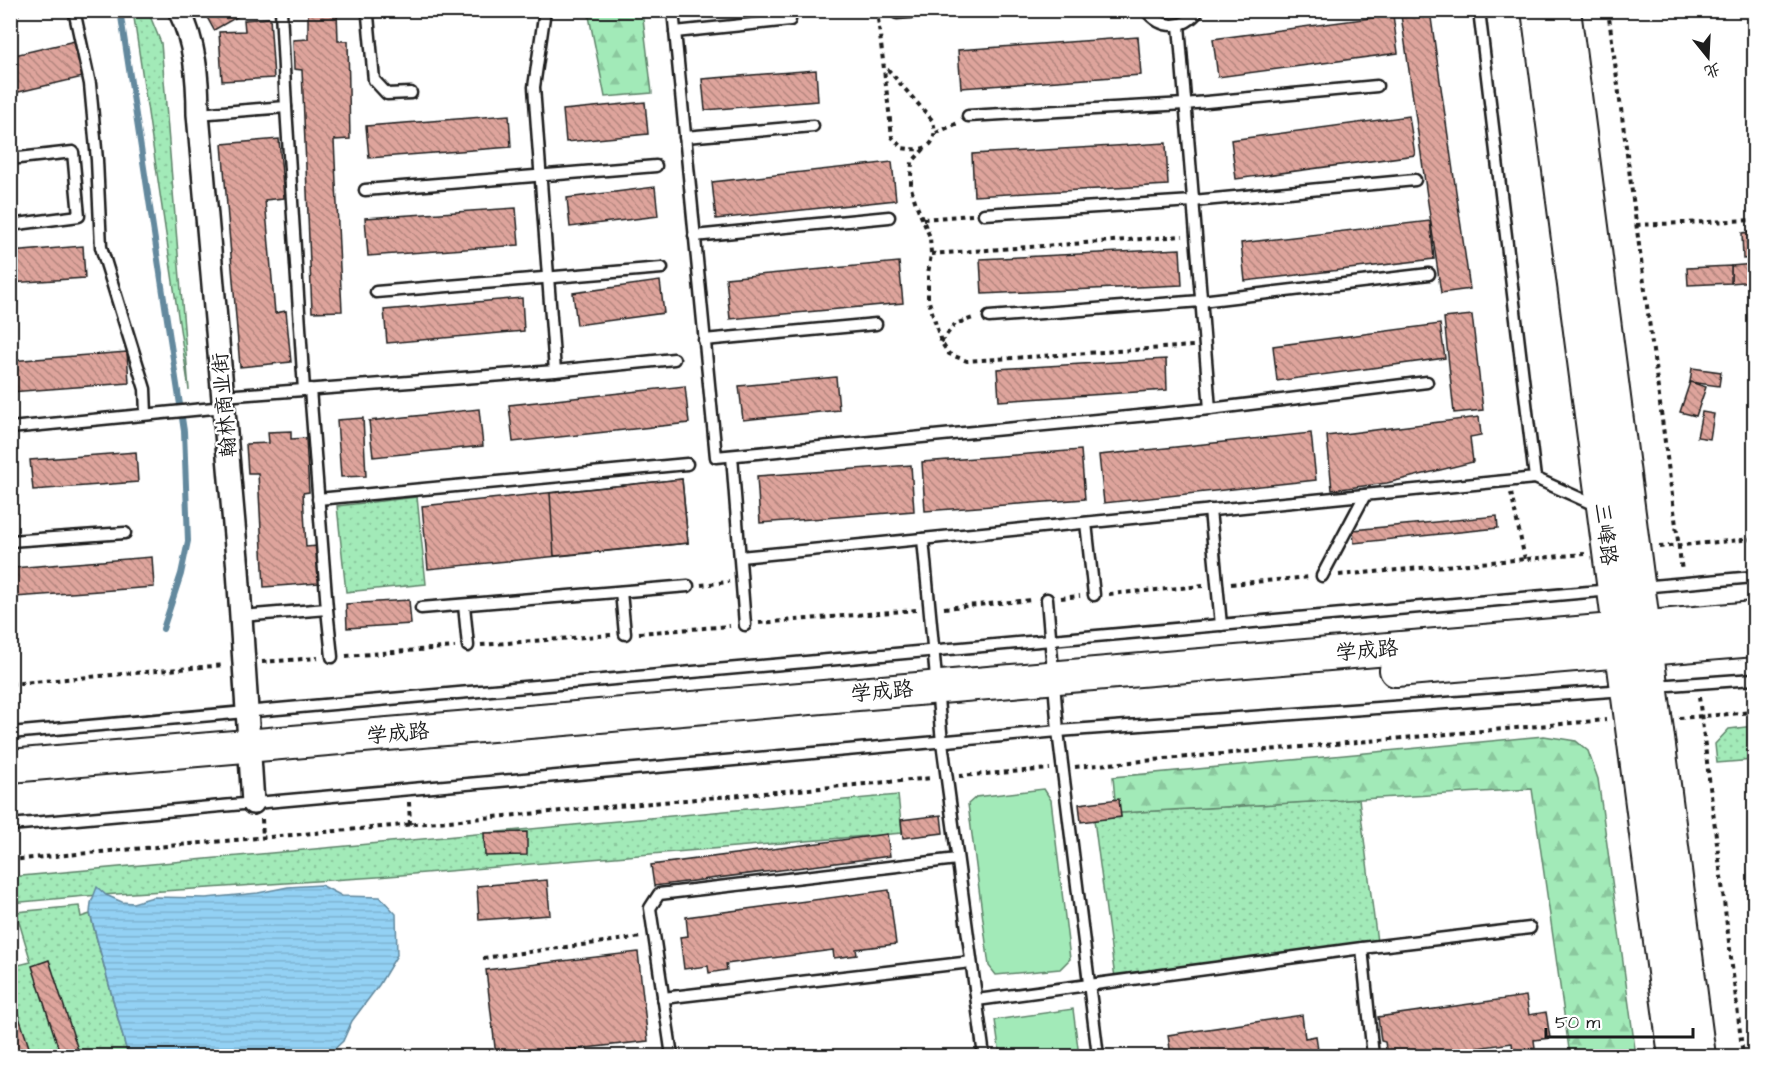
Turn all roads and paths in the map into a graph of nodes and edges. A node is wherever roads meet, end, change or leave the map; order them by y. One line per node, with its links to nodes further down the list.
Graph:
1 (74, 10): 35 (lane)
2 (179, 10): 24 (street, 翰林商业街)
3 (281, 10): 23 (lane)
4 (370, 10): 21 (lane)
5 (545, 10): 31 (lane)
6 (673, 10): 18 (lane)
7 (877, 10): 19 (path)
8 (935, 10): 15 (lane)
9 (1146, 10): 17 (lane)
10 (1479, 10): 65 (lane)
11 (1538, 10): 69 (main road, 三峰路)
12 (1564, 10): 77 (main road, 三峰路)
13 (1608, 10): 42 (path)
14 (1201, 11): 17 (lane)
15 (897, 13)
16 (790, 20): 18 (lane)
17 (1179, 25): 22 (lane)
18 (675, 32): 28 (lane)
19 (884, 65): 27 (path); 27 (path)
20 (1377, 86): 22 (lane)
21 (411, 93)
22 (1185, 104): 25 (lane); 34 (lane)
23 (286, 107): 24 (lane); 58 (lane)
24 (198, 114): 59 (street, 翰林商业街)
25 (968, 116): 27 (path)
26 (813, 126): 28 (lane)
27 (936, 133)
28 (685, 136): 44 (lane)
29 (10, 159): 37 (lane)
30 (656, 166): 31 (lane)
31 (540, 176): 33 (lane); 48 (lane)
32 (1414, 180): 34 (lane)
33 (366, 190)
34 (1193, 201): 36 (lane); 43 (lane)
35 (99, 213): 37 (lane); 61 (lane)
36 (984, 214): 39 (path)
37 (79, 216): 41 (lane)
38 (889, 217): 44 (lane)
39 (923, 219)
40 (1755, 220): 42 (path)
41 (10, 225)
42 (1635, 225): 76 (path)
43 (1196, 235): 45 (path); 50 (lane)
44 (694, 236): 53 (lane)
45 (931, 254)
46 (662, 268): 48 (lane)
47 (1429, 274): 50 (lane)
48 (548, 277): 49 (lane); 56 (lane)
49 (376, 292)
50 (1201, 301): 51 (lane); 60 (lane)
51 (988, 317): 54 (path)
52 (876, 324): 53 (lane)
53 (704, 340): 63 (lane)
54 (941, 342)
55 (674, 359): 56 (lane)
56 (555, 371): 58 (lane)
57 (1427, 382): 60 (lane)
58 (307, 389): 59 (lane); 68 (lane)
59 (223, 401): 61 (lane); 94 (street, 翰林商业街)
60 (1210, 409): 63 (lane)
61 (146, 414): 62 (lane)
62 (10, 428)
63 (732, 456): 78 (lane)
64 (687, 464): 68 (lane)
65 (1535, 478): 66 (lane); 69 (lane)
66 (1509, 480): 67 (lane); 79 (path)
67 (1365, 495): 70 (lane); 80 (lane)
68 (318, 499): 92 (lane)
69 (1602, 508): 77 (main road, 三峰路)
70 (1210, 510): 71 (lane); 84 (lane)
71 (1086, 523): 73 (lane); 88 (lane)
72 (125, 533): 75 (lane)
73 (923, 539): 78 (lane); 93 (lane)
74 (1755, 539): 76 (path)
75 (10, 541)
76 (1678, 546): 77 (path); 83 (path)
77 (1620, 551): 79 (path); 86 (main road, 三峰路)
78 (740, 557): 82 (lane)
79 (1525, 559): 80 (path)
80 (1322, 576): 84 (path)
81 (1755, 577): 83 (lane)
82 (742, 581): 85 (path); 96 (lane)
83 (1684, 583): 86 (lane)
84 (1217, 585): 88 (path); 97 (lane)
85 (688, 586): 87 (lane)
86 (1625, 589): 97 (lane); 99 (main road, 三峰路)
87 (621, 592): 90 (lane); 98 (lane)
88 (1094, 595): 89 (path)
89 (1047, 599): 93 (path); 100 (lane)
90 (464, 605): 91 (lane); 102 (lane)
91 (420, 608)
92 (327, 609): 94 (lane); 104 (lane)
93 (929, 609): 96 (path); 103 (lane)
94 (241, 616): 105 (street, 翰林商业街)
95 (1755, 618): 99 (main road, 学成路)
96 (745, 625): 98 (path)
97 (1221, 625): 100 (lane)
98 (625, 634): 102 (path)
99 (1632, 639): 101 (main road, 学成路); 109 (main road, 学成路); 111 (main road, 三峰路)
100 (1051, 640): 103 (lane); 109 (lane)
101 (1755, 640)
102 (468, 646): 104 (path)
103 (933, 651): 110 (lane); 112 (lane)
104 (332, 657): 105 (path)
105 (244, 663): 108 (path); 112 (street, 翰林商业街)
106 (1755, 679): 107 (lane)
107 (1698, 683): 111 (lane); 114 (path)
108 (10, 684)
109 (1054, 687): 110 (main road, 学成路); 115 (lane)
110 (937, 696): 117 (lane); 118 (main road, 学成路)
111 (1642, 703): 114 (path); 115 (lane); 120 (path); 141 (main road, 三峰路); 142 (main road, 三峰路)
112 (248, 712): 116 (lane); 118 (street, 翰林商业街)
113 (1755, 712): 114 (path)
114 (1702, 716): 143 (path)
115 (1058, 731): 117 (lane); 120 (lane)
116 (10, 733)
117 (942, 742): 121 (lane); 123 (lane)
118 (251, 755): 119 (main road, 学成路); 122 (main road, 学成路); 124 (street, 翰林商业街)
119 (10, 766)
120 (1062, 768): 121 (path); 134 (lane)
121 (946, 777): 126 (path); 127 (lane)
122 (10, 785)
123 (408, 789): 124 (lane); 126 (path)
124 (253, 803): 125 (lane)
125 (10, 825)
126 (410, 825): 128 (path)
127 (957, 859): 130 (lane); 133 (lane)
128 (10, 860)
129 (1530, 928): 131 (lane)
130 (654, 936): 132 (path); 135 (lane)
131 (1362, 948): 134 (lane); 140 (lane)
132 (483, 957)
133 (971, 962): 135 (lane); 136 (lane)
134 (1089, 986): 136 (lane); 139 (lane)
135 (663, 998): 137 (lane)
136 (976, 1000): 138 (lane)
137 (672, 1056)
138 (984, 1056)
139 (1098, 1056)
140 (1373, 1056)
141 (1675, 1056)
142 (1699, 1056)
143 (1743, 1056)

